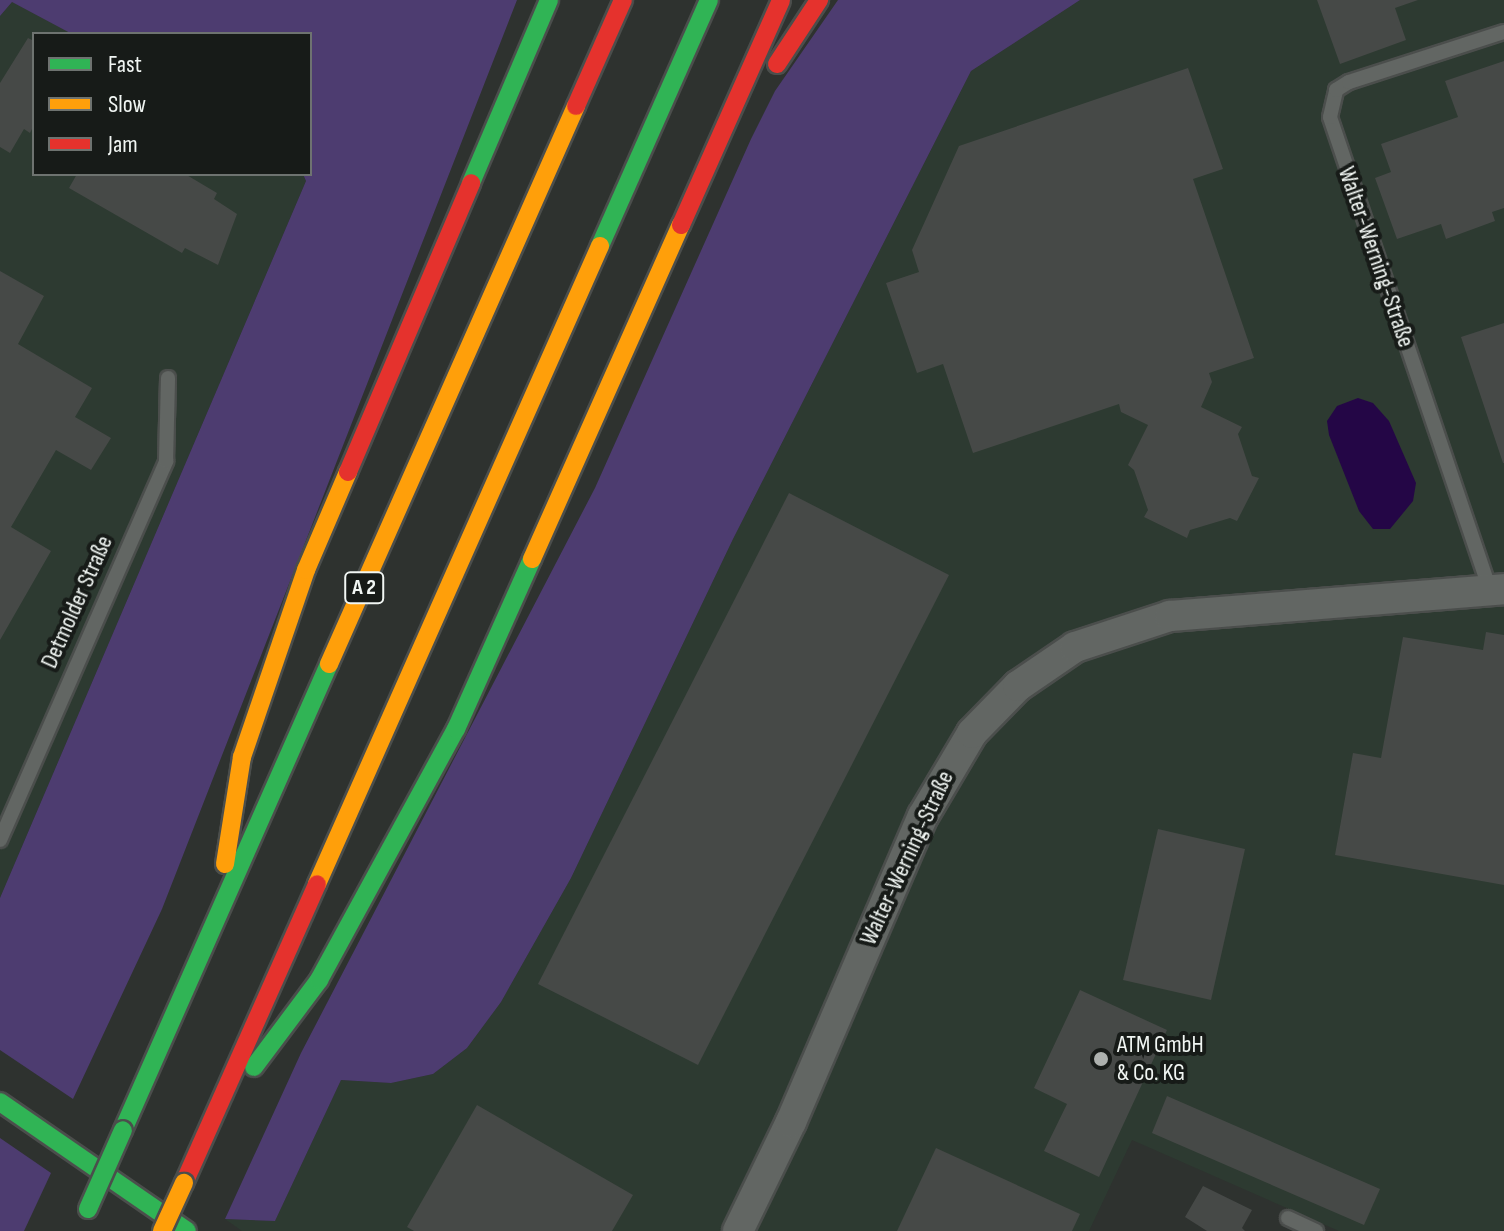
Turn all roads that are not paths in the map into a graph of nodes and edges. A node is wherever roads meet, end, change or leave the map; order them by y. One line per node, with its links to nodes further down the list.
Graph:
1 (549, 0): 11 (main road)
2 (623, 0): 11 (main road, A 2)
3 (709, 0): 13 (main road)
4 (781, 0): 7 (main road)
5 (819, 0): 7 (main road)
6 (1504, 32): 9 (lane, Walter-Werning-Straße)
7 (706, 173): 13 (main road)
8 (168, 378): 10 (lane, Detmolder Straße)
9 (1497, 590): 18 (street, Walter-Werning-Straße)
10 (0, 840)
11 (214, 930): 15 (main road, A 2, bridge)
12 (0, 1102): 17 (main road)
13 (205, 1133): 16 (main road, bridge)
14 (1288, 1218): 19 (lane)
15 (78, 1231)
16 (162, 1231)
17 (187, 1231)
18 (738, 1231)
19 (1316, 1231)

